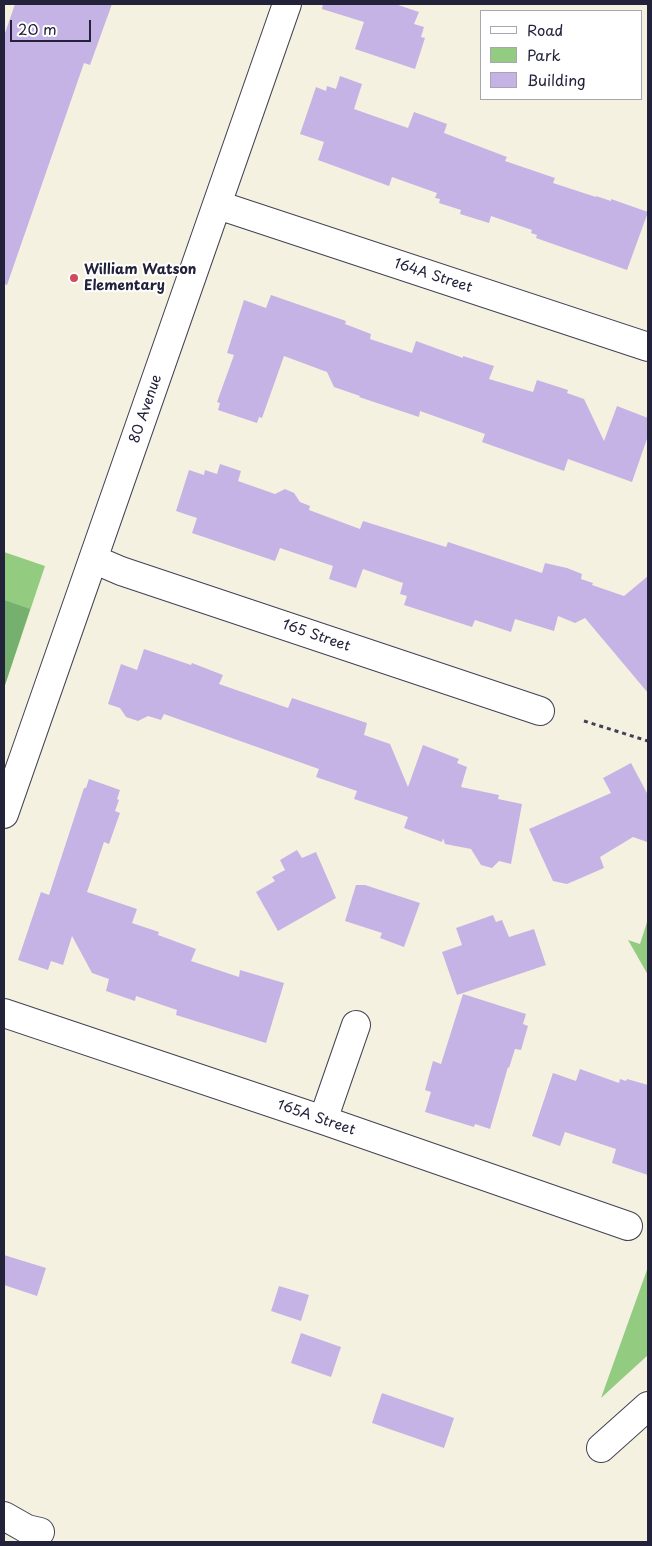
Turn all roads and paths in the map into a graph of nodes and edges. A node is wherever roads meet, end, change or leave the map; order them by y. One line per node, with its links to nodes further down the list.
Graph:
1 (287, 4): 2 (street, 80 Avenue)
2 (218, 205): 3 (street, 164A Street); 4 (street, 80 Avenue)
3 (648, 346)
4 (93, 559): 5 (street, 165 Street); 8 (street, 80 Avenue)
5 (540, 712)
6 (584, 720): 7 (path)
7 (648, 740)
8 (4, 814)
9 (4, 1013): 11 (street, 165A Street)
10 (356, 1025): 11 (street)
11 (323, 1120): 12 (street, 165A Street)
12 (628, 1226)
13 (648, 1406): 14 (street)
14 (601, 1448)
15 (4, 1516): 16 (street)
16 (40, 1532)

